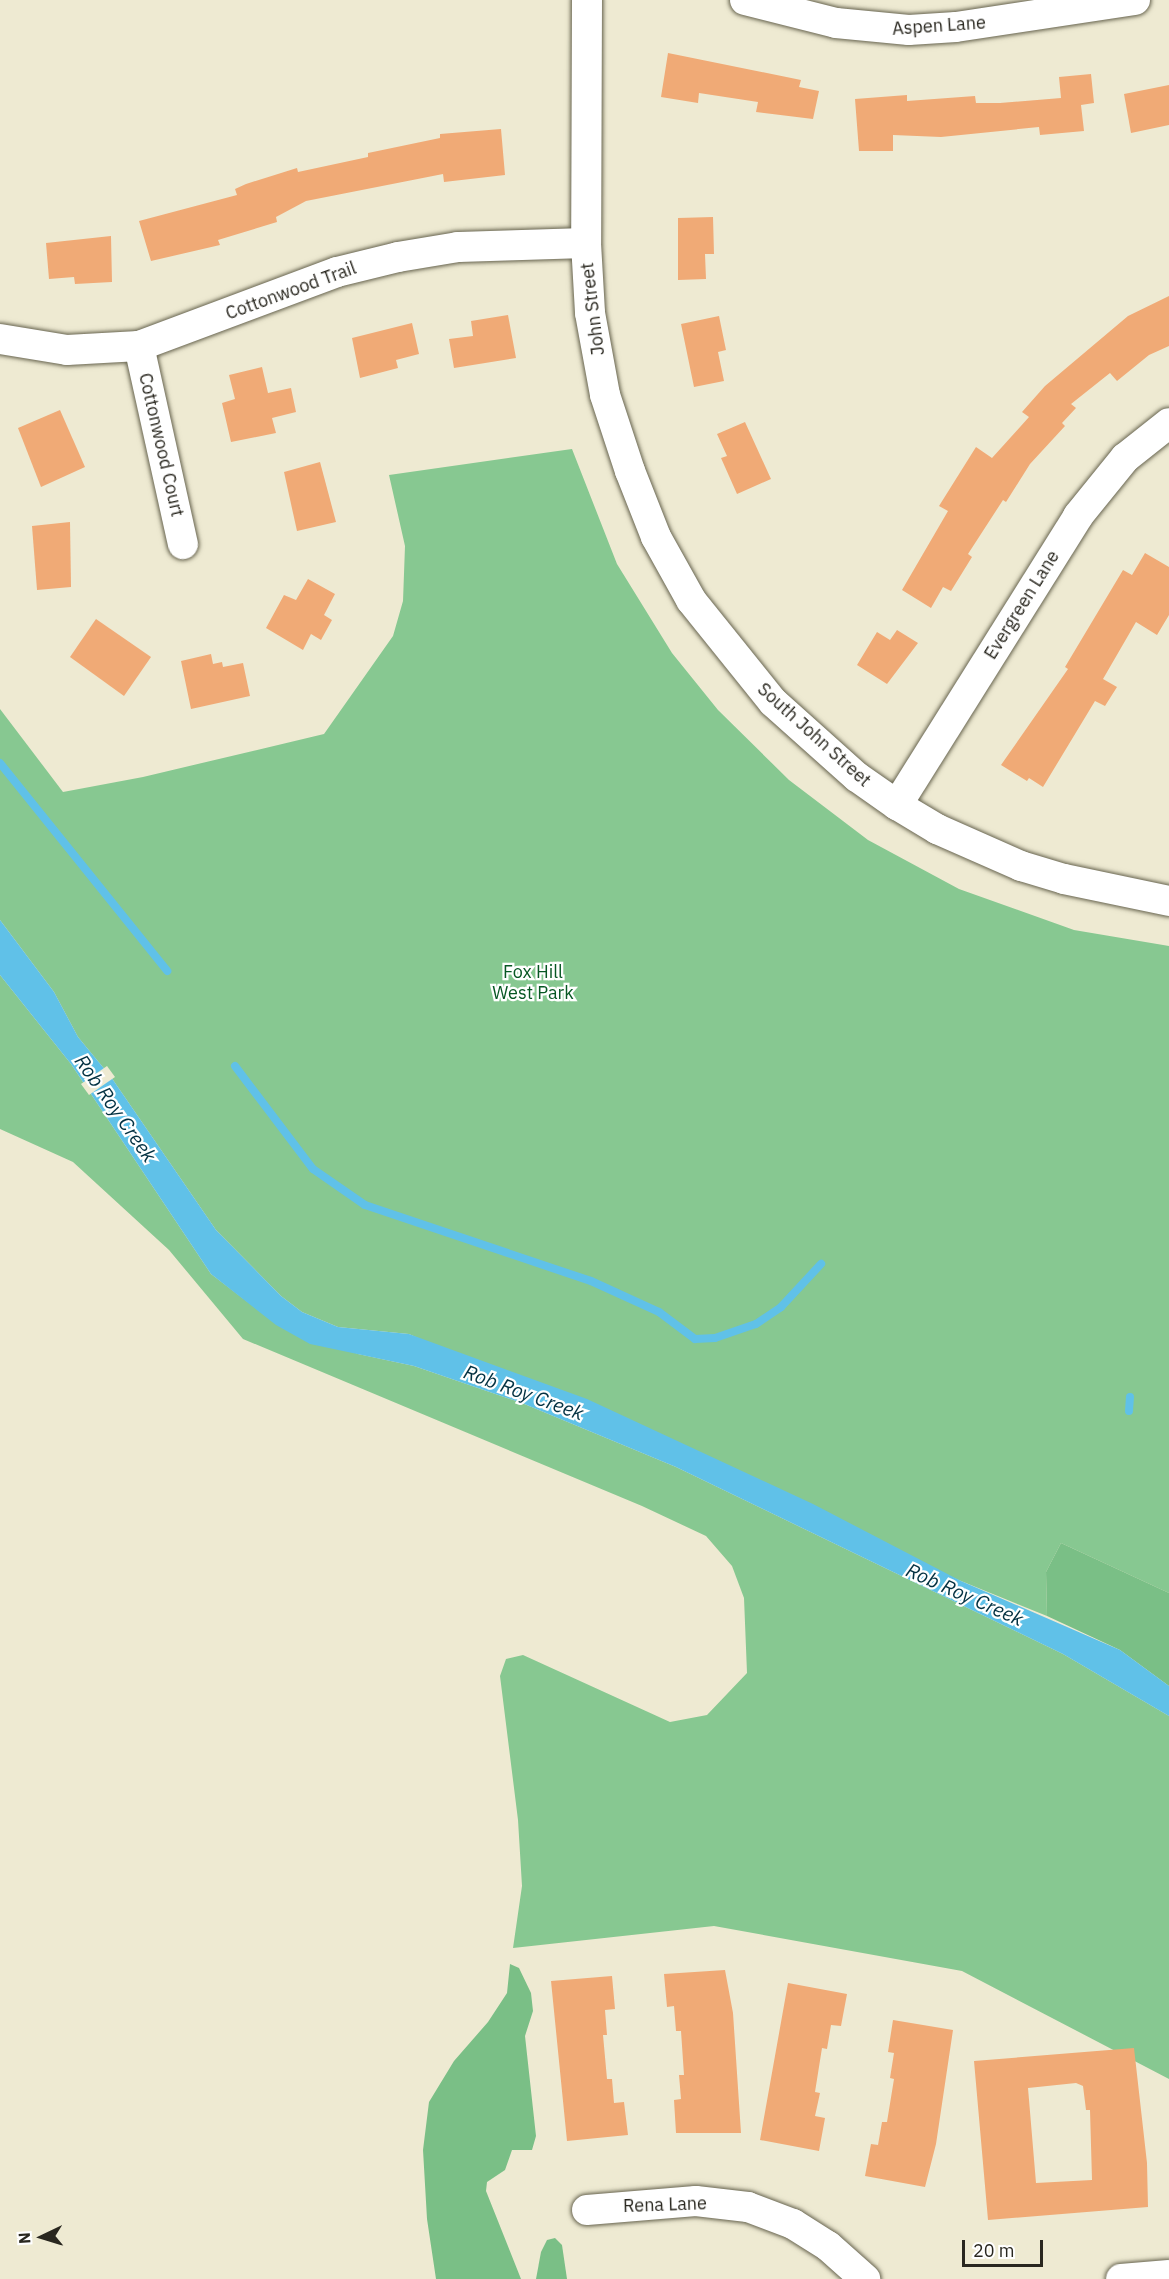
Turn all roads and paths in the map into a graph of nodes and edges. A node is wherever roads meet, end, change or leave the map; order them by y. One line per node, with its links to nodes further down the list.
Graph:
1 (587, 0): 4 (street, John Street)
2 (745, 0): 3 (street, Aspen Lane)
3 (1135, 0)
4 (586, 243): 6 (street, Cottonwood Trail); 9 (street, John Street)
5 (0, 339): 6 (street, Cottonwood Trail)
6 (138, 346): 8 (street, Cottonwood Court)
7 (1169, 423): 10 (street, Evergreen Lane)
8 (183, 544)
9 (691, 600): 10 (street, South John Street)
10 (897, 805): 11 (street, South John Street)
11 (1169, 901)
12 (587, 2210): 14 (street, Rena Lane)
13 (1169, 2275): 15 (street)
14 (865, 2279)
15 (1121, 2279)

